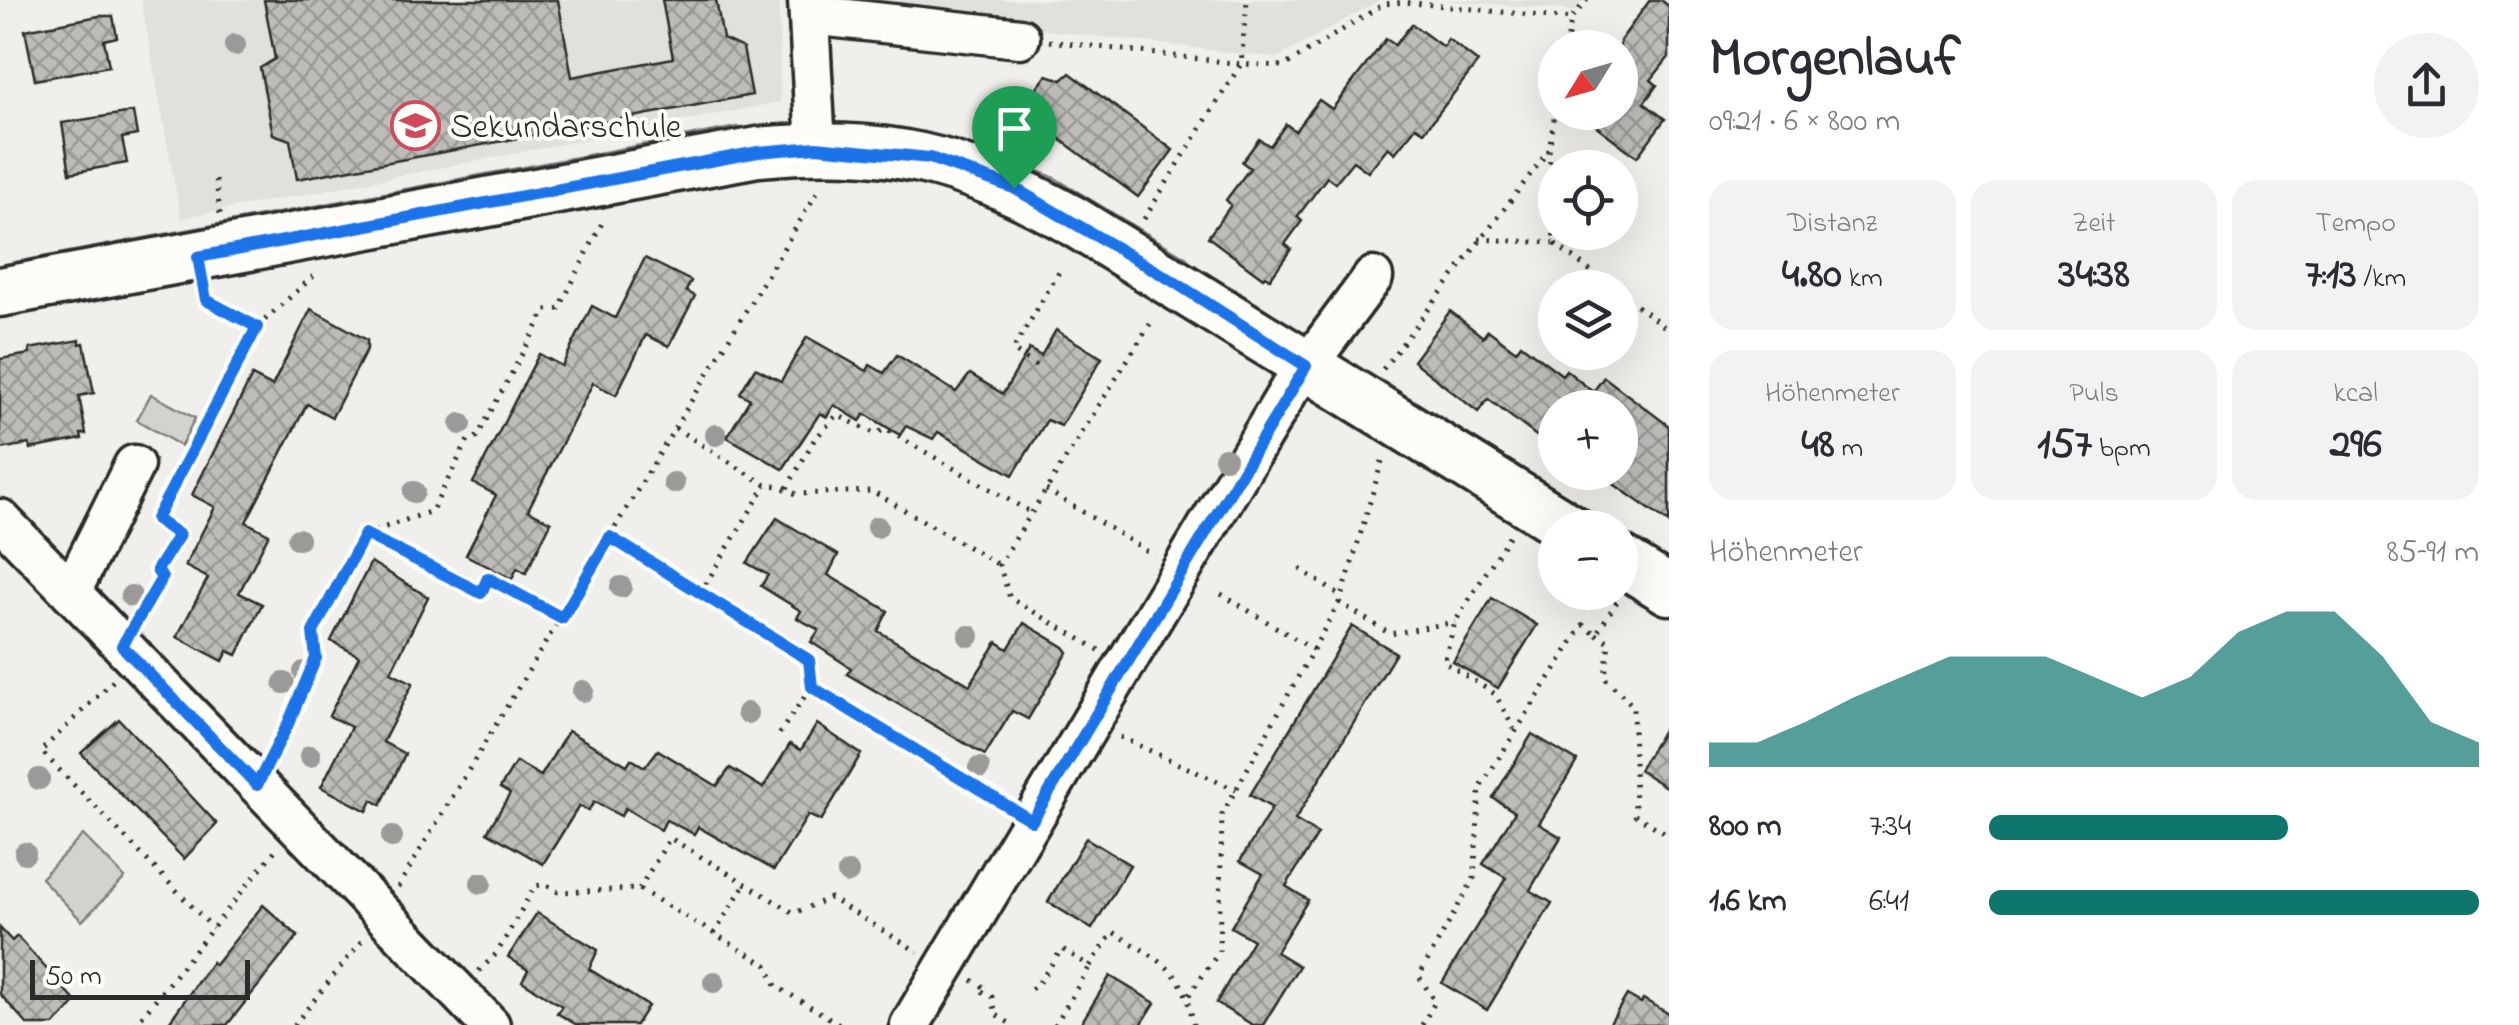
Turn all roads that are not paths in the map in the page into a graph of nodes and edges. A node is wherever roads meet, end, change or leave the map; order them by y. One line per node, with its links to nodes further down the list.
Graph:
1 (810, 9): 2 (street); 3 (street)
2 (1020, 38)
3 (821, 163): 5 (main road); 6 (main road)
4 (1373, 278): 6 (street)
5 (0, 292)
6 (1306, 366): 8 (main road); 14 (street)
7 (134, 465): 12 (street)
8 (1540, 510)
9 (0, 519): 12 (street)
10 (1638, 582): 11 (main road)
11 (1669, 590)
12 (71, 592): 13 (street)
13 (490, 1025)
14 (910, 1025)

